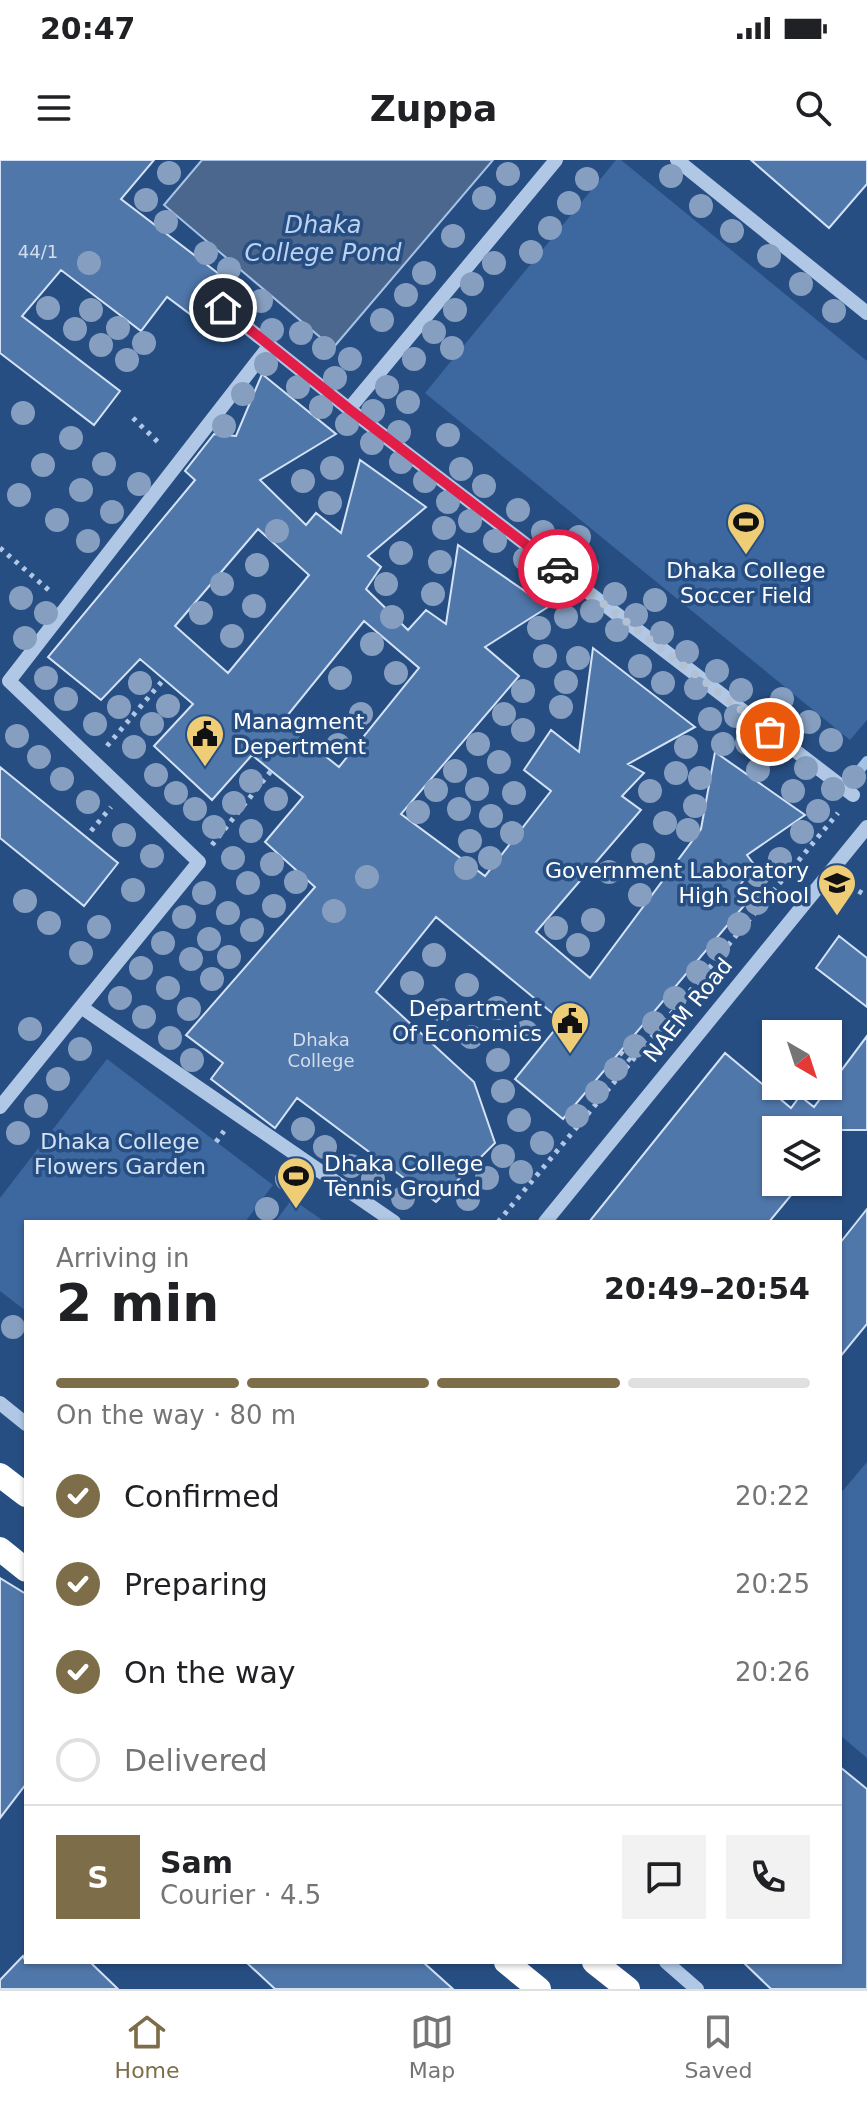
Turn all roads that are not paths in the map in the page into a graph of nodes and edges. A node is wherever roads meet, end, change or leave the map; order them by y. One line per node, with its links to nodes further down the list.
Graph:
1 (556, 160): 6 (street)
2 (677, 160): 4 (street)
3 (223, 308): 5 (street)
4 (867, 313)
5 (270, 345): 6 (street); 9 (street)
6 (349, 409): 7 (street)
7 (853, 795)
8 (867, 827): 12 (street, NAEM Road)
9 (81, 1007): 10 (street); 11 (street)
10 (0, 1107)
11 (391, 1220)
12 (547, 1220)
13 (0, 1403): 14 (street)
14 (24, 1422)
15 (0, 1475): 16 (highway)
16 (24, 1493)
17 (0, 1549): 18 (highway)
18 (24, 1568)
19 (508, 1964): 22 (highway)
20 (597, 1964): 23 (highway)
21 (668, 1964): 24 (street)
22 (539, 1989)
23 (628, 1989)
24 (697, 1989)

